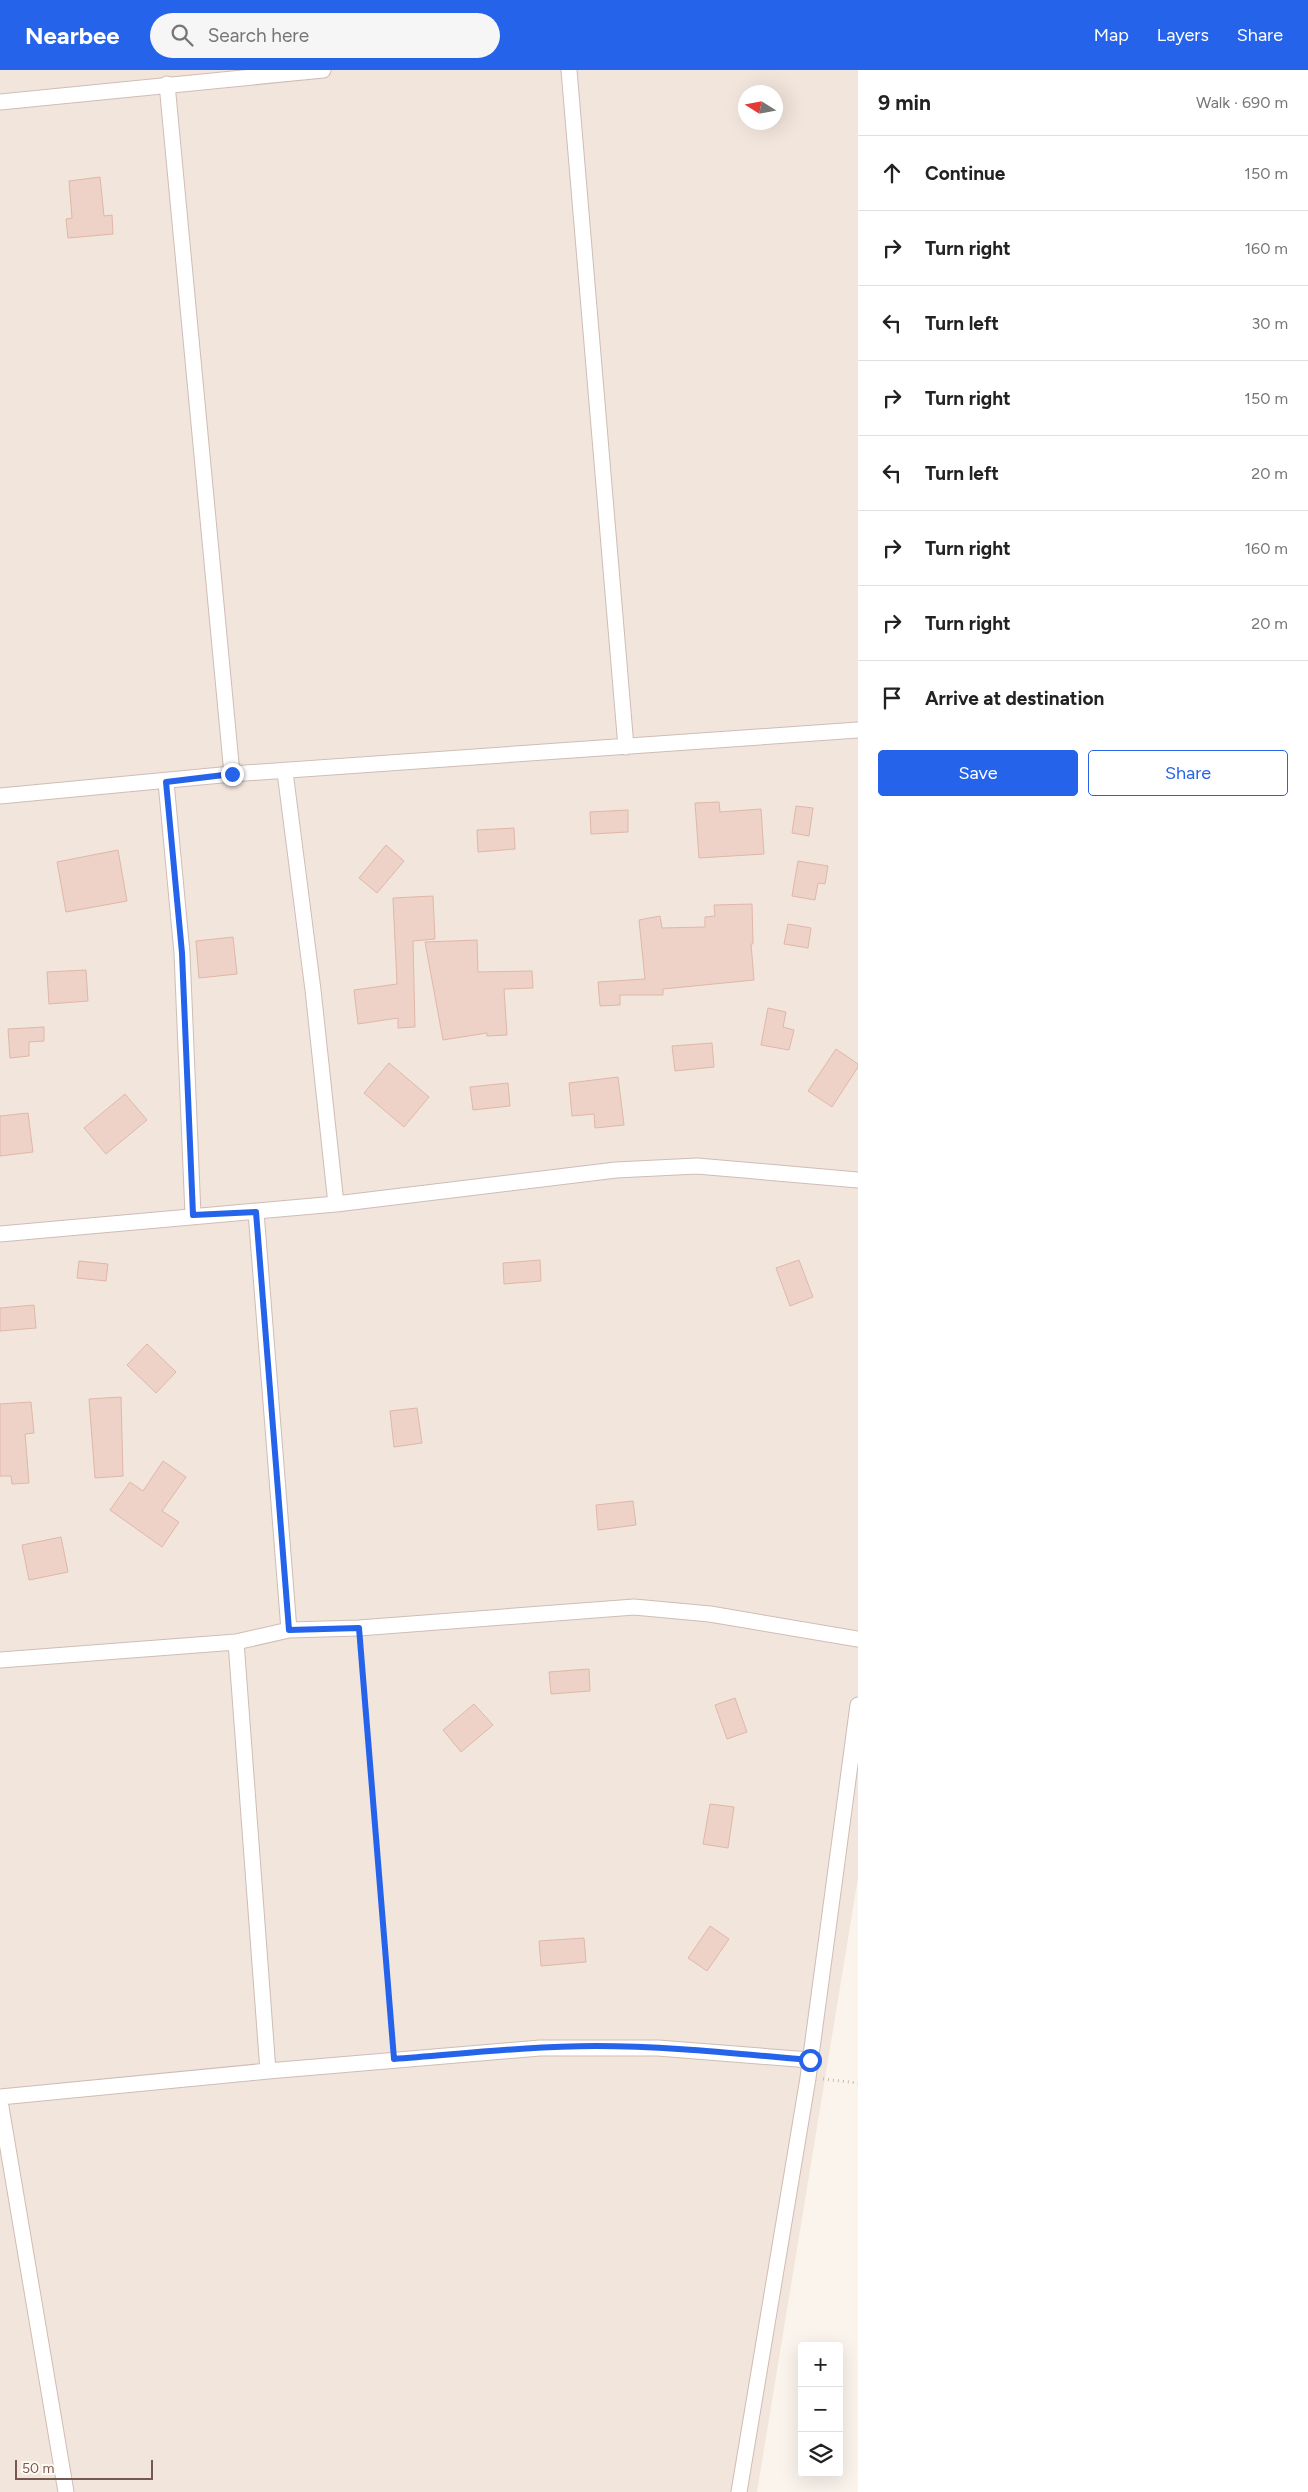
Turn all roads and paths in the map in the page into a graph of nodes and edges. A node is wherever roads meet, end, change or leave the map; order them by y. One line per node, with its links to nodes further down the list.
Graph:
1 (324, 70): 3 (street)
2 (569, 70): 6 (street)
3 (167, 84): 4 (street); 8 (street)
4 (0, 102)
5 (858, 730): 6 (street)
6 (626, 747): 7 (street)
7 (285, 772): 8 (street); 12 (street)
8 (232, 774): 9 (street)
9 (166, 782): 10 (street); 14 (street)
10 (0, 796)
11 (858, 1180): 12 (street)
12 (336, 1204): 13 (street)
13 (256, 1212): 14 (street); 17 (street)
14 (193, 1215): 15 (street)
15 (0, 1234)
16 (359, 1628): 17 (street); 18 (street); 22 (path)
17 (289, 1630): 19 (street)
18 (858, 1639)
19 (236, 1642): 20 (street); 24 (street)
20 (0, 1660)
21 (858, 1705): 23 (street)
22 (394, 2059): 23 (street); 24 (street)
23 (810, 2060): 25 (street)
24 (268, 2071): 27 (street)
25 (808, 2078): 26 (path); 30 (street)
26 (858, 2083)
27 (0, 2097)
28 (0, 2101): 29 (street)
29 (66, 2492)
30 (739, 2492)

